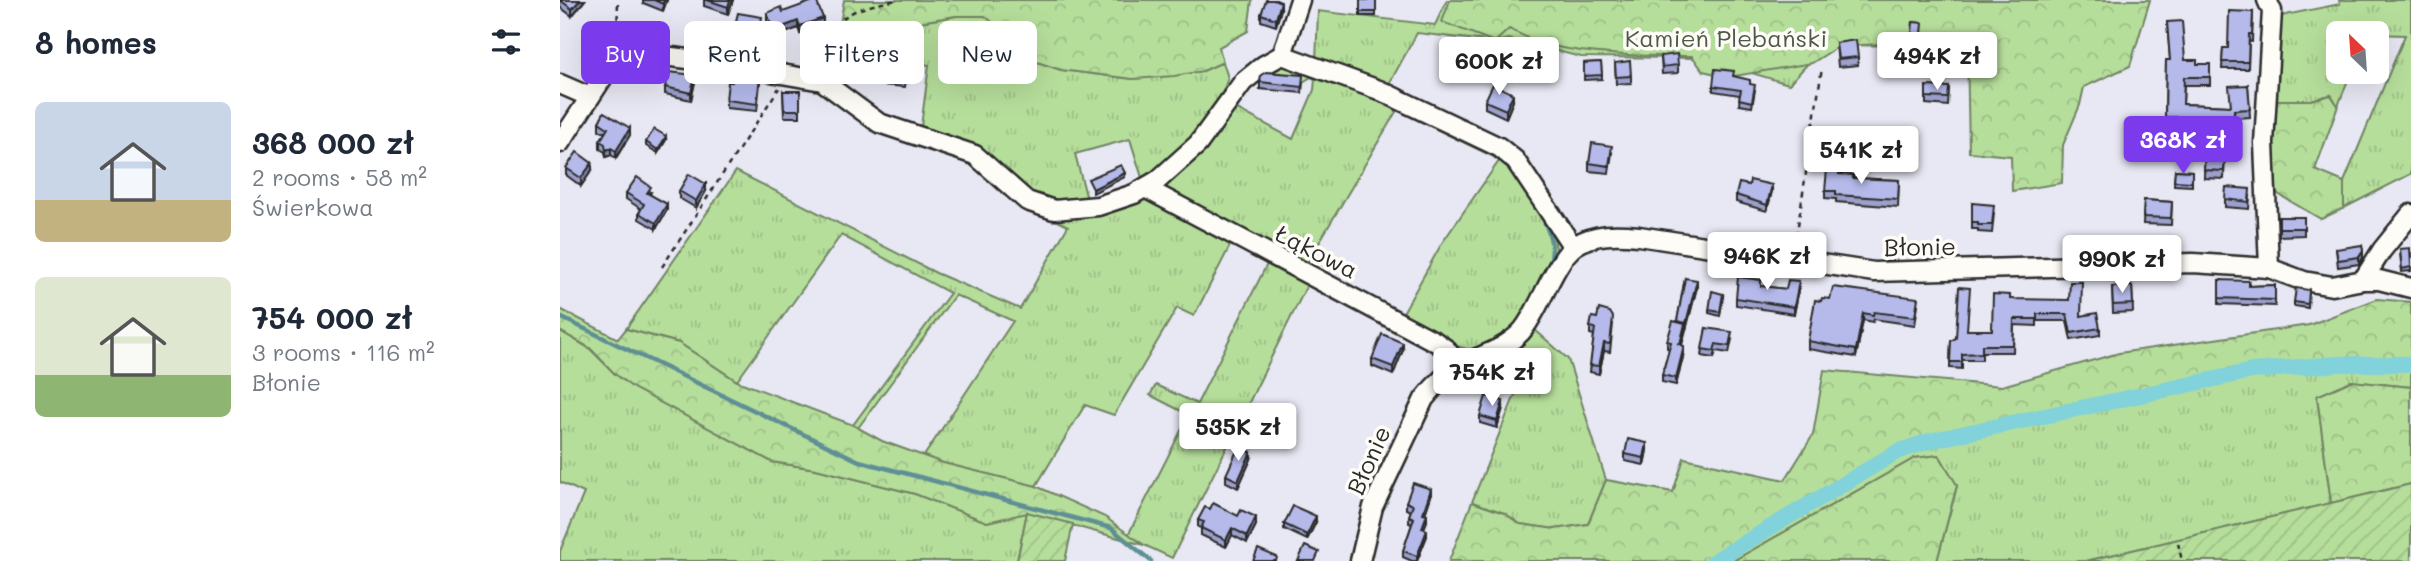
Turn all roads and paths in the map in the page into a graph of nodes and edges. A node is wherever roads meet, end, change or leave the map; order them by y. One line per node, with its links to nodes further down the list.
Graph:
1 (618, 0): 5 (path)
2 (897, 0): 6 (path)
3 (1300, 0): 7 (street)
4 (2267, 0): 20 (street)
5 (618, 21)
6 (840, 21)
7 (1282, 55): 15 (street); 17 (street)
8 (1822, 68): 18 (path)
9 (560, 84): 13 (street)
10 (599, 84): 13 (street)
11 (780, 84): 19 (path)
12 (826, 84): 15 (street)
13 (590, 97): 14 (street)
14 (560, 143)
15 (1145, 188): 23 (street, Łąkowa)
16 (2410, 222): 21 (street)
17 (1573, 247): 18 (street, Błonie); 23 (street, Błonie)
18 (1793, 259): 20 (street, Błonie)
19 (662, 267)
20 (2269, 268): 21 (street, Błonie)
21 (2363, 280): 22 (street, Błonie)
22 (2411, 288)
23 (1459, 366): 25 (street, Błonie)
24 (2178, 543): 26 (path)
25 (1360, 561)
26 (2182, 561)

